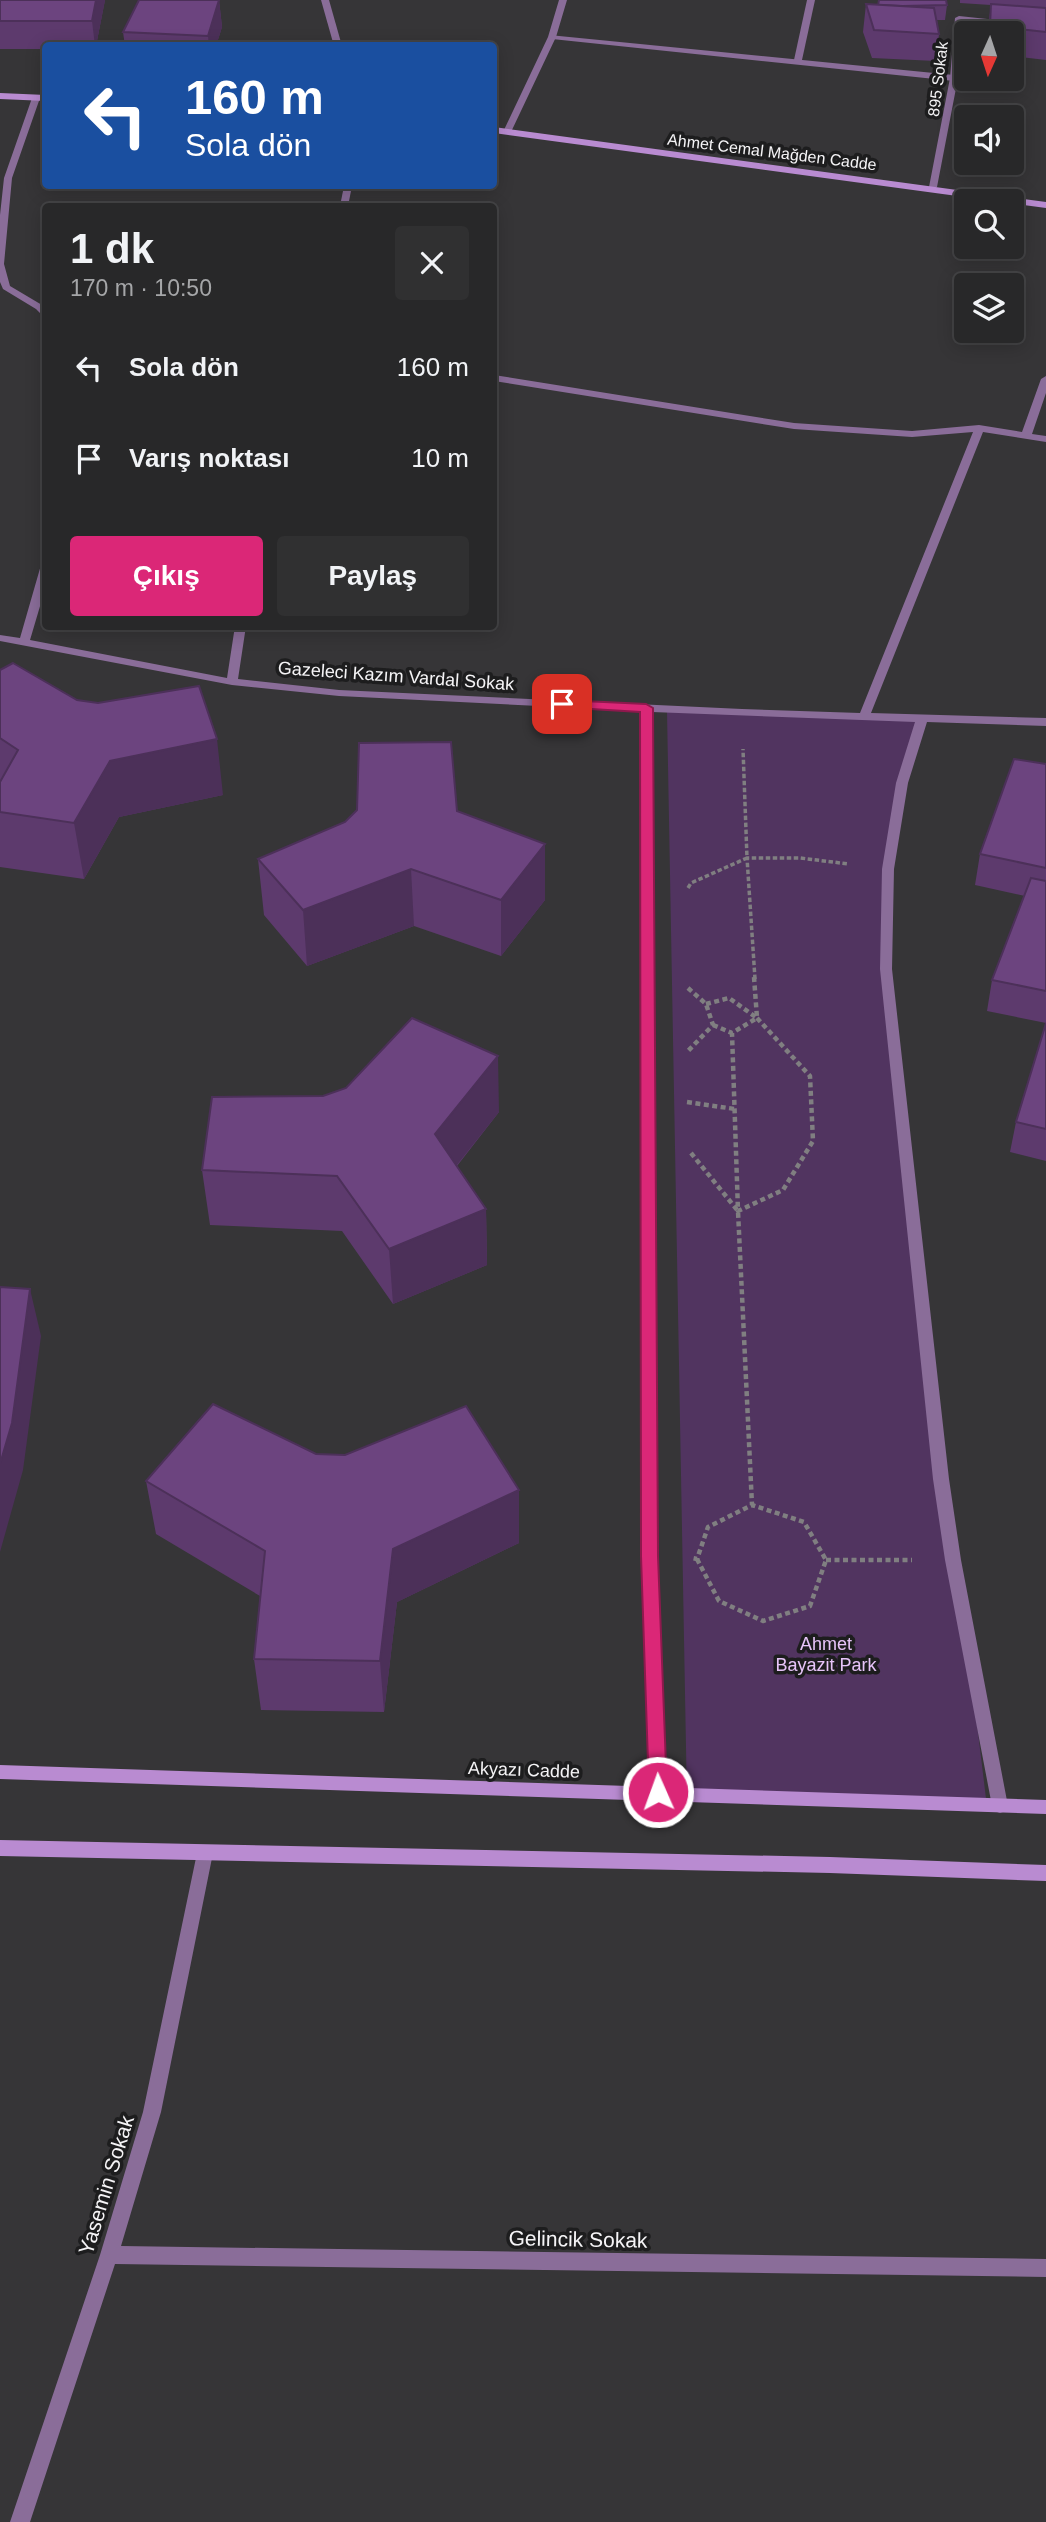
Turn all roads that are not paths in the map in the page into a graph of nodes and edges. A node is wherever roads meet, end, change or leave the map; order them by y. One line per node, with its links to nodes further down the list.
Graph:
1 (325, 0): 7 (street)
2 (563, 0): 6 (street)
3 (811, 0): 8 (street)
4 (959, 21): 5 (street, 895 Sokak)
5 (986, 21)
6 (552, 37): 8 (street); 13 (street)
7 (337, 42)
8 (798, 61): 9 (street)
9 (954, 78): 14 (street, 895 Sokak)
10 (0, 96): 11 (main road)
11 (41, 98): 16 (street)
12 (497, 130): 13 (main road, Ahmet Cemal Mağden Cadde)
13 (507, 132): 14 (main road, Ahmet Cemal Mağden Cadde)
14 (933, 187): 15 (main road, Ahmet Cemal Mağden Cadde)
15 (1046, 205)
16 (0, 265): 18 (street)
17 (0, 295): 18 (street)
18 (19, 295): 19 (street)
19 (42, 311)
20 (497, 378): 22 (street)
21 (1046, 379): 23 (street)
22 (979, 428): 23 (street); 31 (street)
23 (1026, 436): 24 (street)
24 (1046, 439)
25 (42, 579): 28 (street)
26 (240, 630): 29 (street)
27 (0, 638): 28 (street, Gazeleci Kazım Vardal Sokak)
28 (24, 643): 29 (street, Gazeleci Kazım Vardal Sokak)
29 (232, 682): 30 (street, Gazeleci Kazım Vardal Sokak)
30 (646, 708): 31 (street, Gazeleci Kazım Vardal Sokak); 35 (street)
31 (864, 717): 32 (street, Gazeleci Kazım Vardal Sokak)
32 (922, 719): 33 (street, Gazeleci Kazım Vardal Sokak); 36 (street)
33 (1046, 722)
34 (0, 1772): 35 (main road, Akyazı Cadde)
35 (658, 1792): 36 (main road, Akyazı Cadde)
36 (1000, 1806): 37 (main road, Akyazı Cadde)
37 (1046, 1807)
38 (0, 1848): 39 (main road)
39 (205, 1853): 40 (main road); 41 (street, Yasemin Sokak)
40 (1046, 1873)
41 (108, 2255): 42 (street, Gelincik Sokak); 43 (street, Yasemin Sokak)
42 (1046, 2268)
43 (20, 2522)

